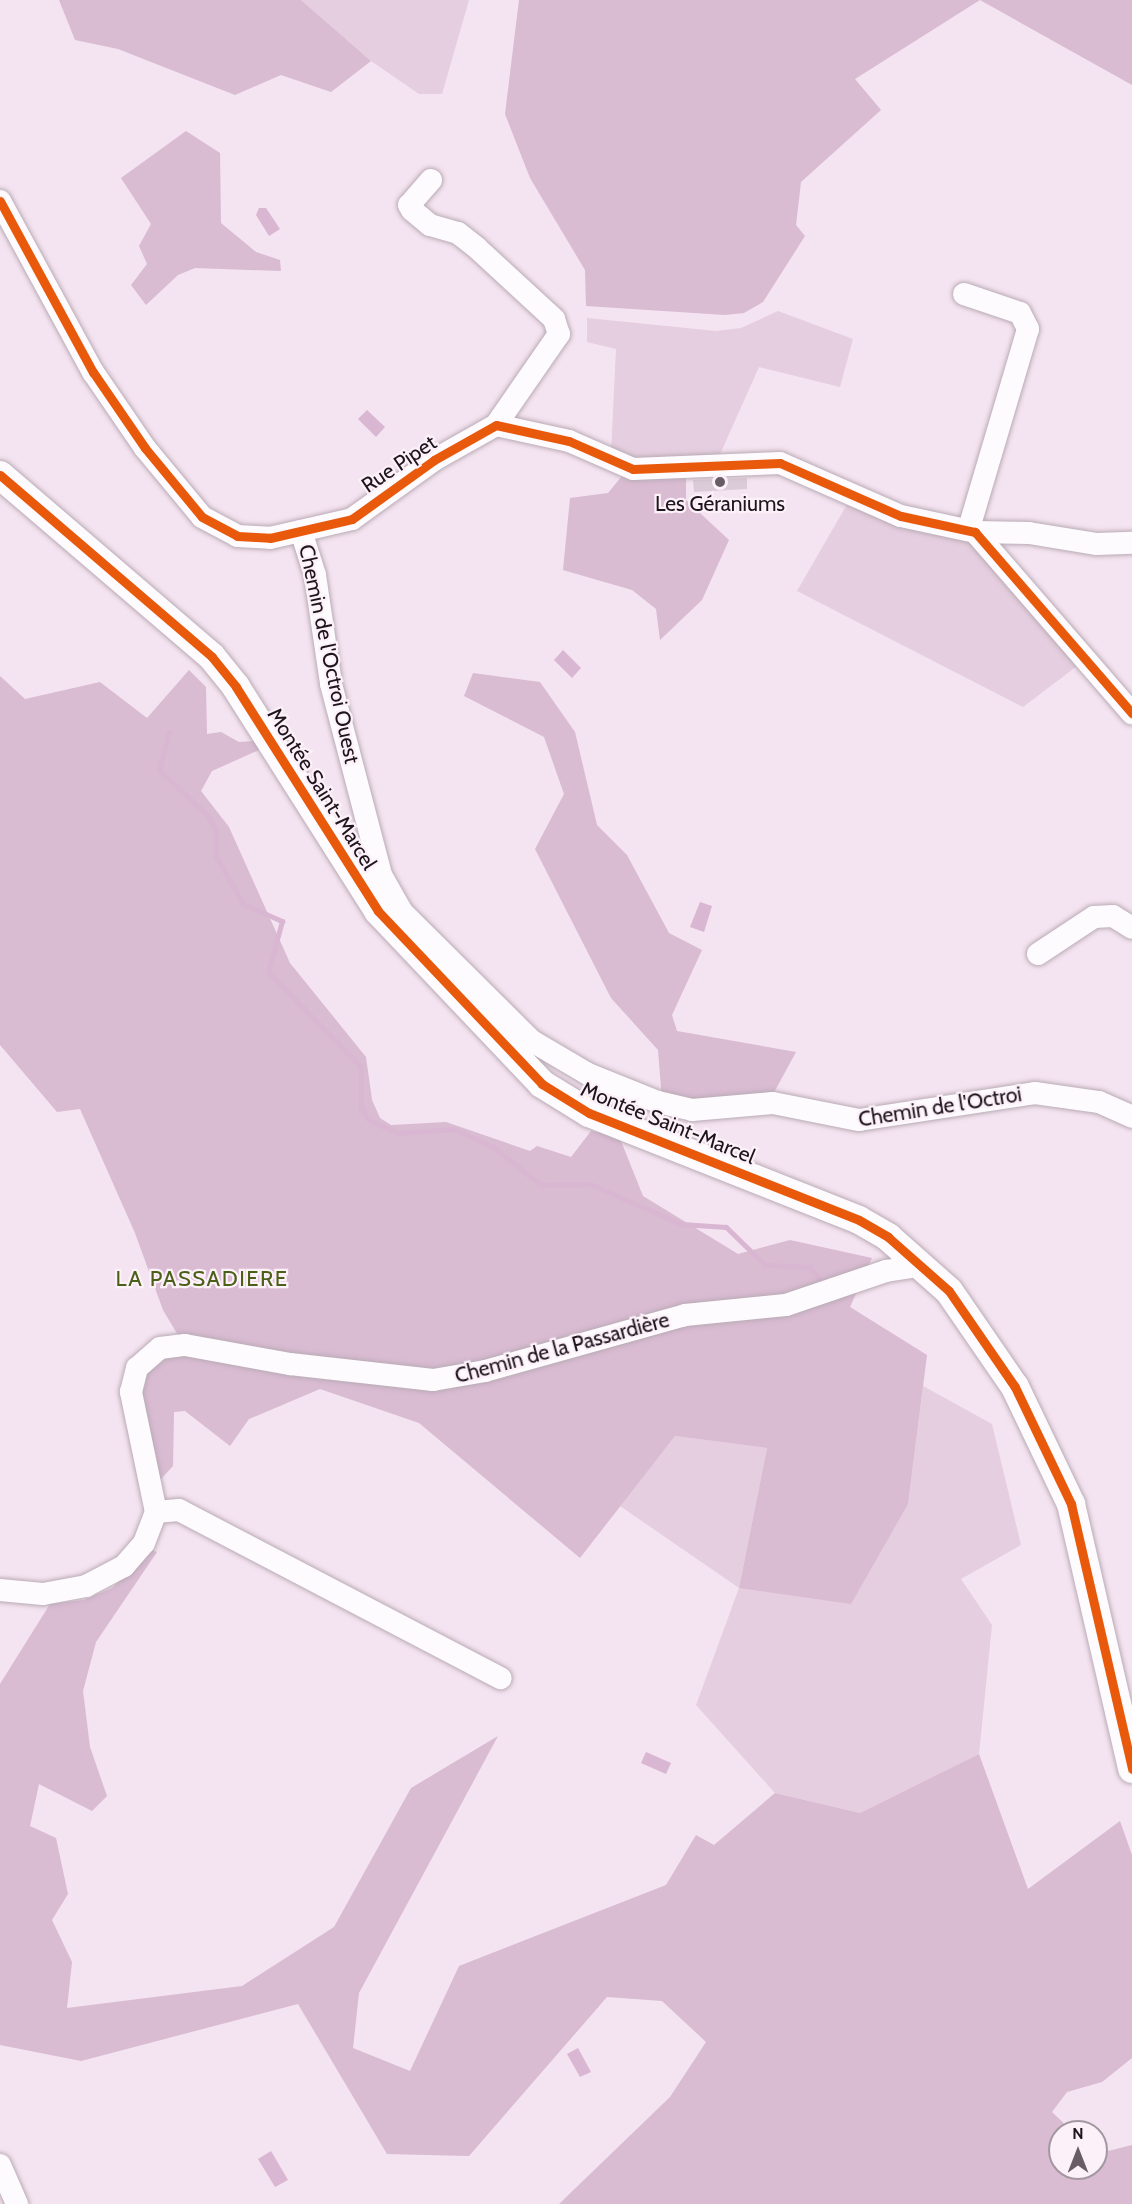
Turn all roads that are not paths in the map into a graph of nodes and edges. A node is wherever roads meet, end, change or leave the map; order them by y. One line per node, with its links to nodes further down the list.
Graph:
1 (431, 180): 4 (street)
2 (0, 201): 7 (street, Rue Pipet)
3 (964, 294): 6 (street)
4 (496, 425): 6 (street); 7 (street, Rue Pipet)
5 (0, 475): 10 (main road, Montée Saint-Marcel)
6 (972, 530): 8 (street); 9 (street)
7 (301, 531): 10 (street, Chemin de l'Octroi Ouest)
8 (1132, 543)
9 (1132, 713)
10 (396, 919): 13 (street, Chemin de l'Octroi); 14 (main road, Montée Saint-Marcel)
11 (1132, 928): 12 (street)
12 (1038, 954)
13 (1132, 1117)
14 (922, 1265): 15 (street, Chemin de la Passardière); 18 (main road, Montée Saint-Marcel)
15 (156, 1512): 16 (street); 17 (street)
16 (0, 1590)
17 (501, 1678)
18 (1132, 1769)
19 (0, 2165): 20 (street)
20 (17, 2204)

